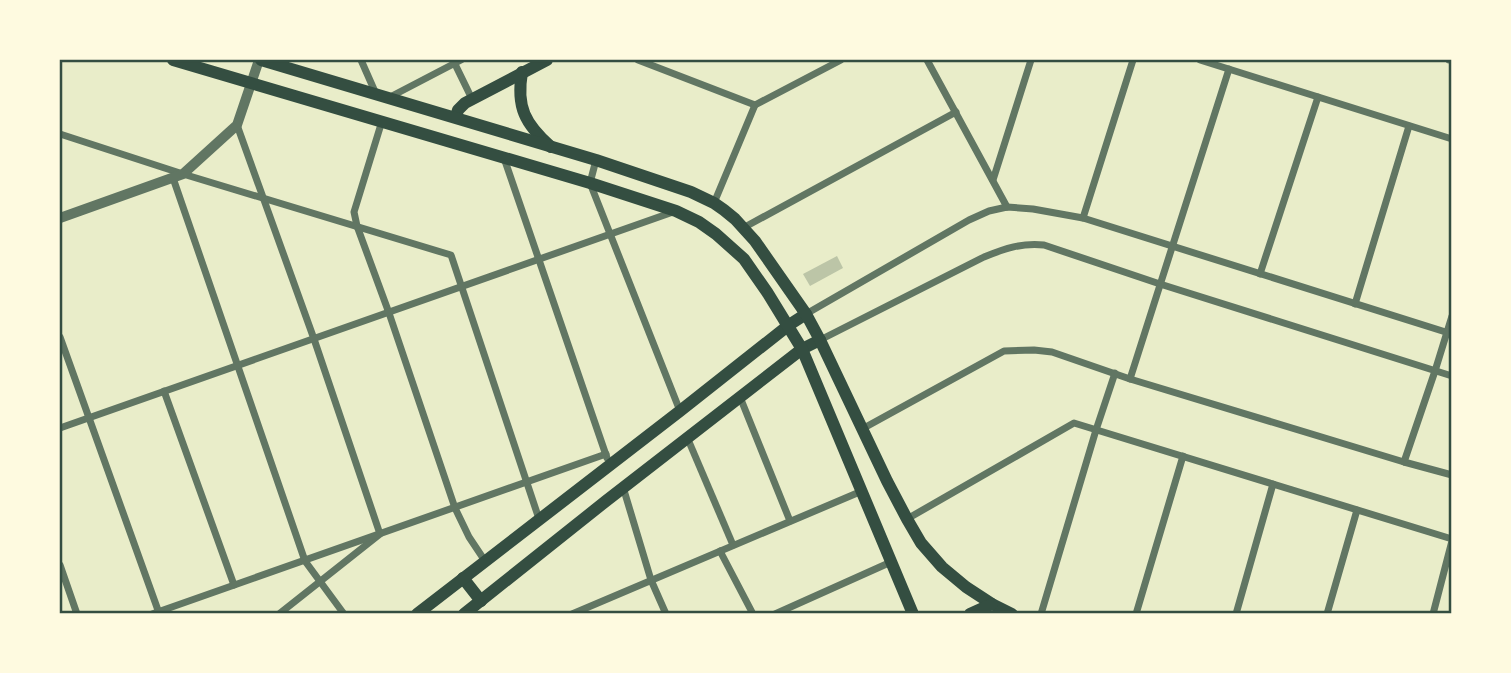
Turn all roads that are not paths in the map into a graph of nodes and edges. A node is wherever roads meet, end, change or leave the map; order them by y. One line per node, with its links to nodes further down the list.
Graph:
1 (173, 60): 14 (main road)
2 (260, 60): 14 (street); 15 (main road)
3 (361, 60): 15 (street)
4 (547, 60): 13 (main road)
5 (638, 60): 19 (street)
6 (841, 60): 19 (street)
7 (928, 60): 20 (street)
8 (1031, 60): 31 (street)
9 (1133, 60): 38 (street)
10 (1200, 60): 12 (street)
11 (456, 61): 17 (street); 18 (street)
12 (1229, 69): 16 (street); 42 (street)
13 (522, 72): 18 (main road); 27 (main road)
14 (251, 84): 22 (main road); 23 (street)
15 (376, 94): 17 (main road)
16 (1318, 97): 24 (street); 44 (street)
17 (390, 98): 21 (main road)
18 (472, 99): 21 (main road)
19 (755, 105): 34 (street)
20 (956, 111): 31 (street); 40 (street)
21 (456, 117): 27 (main road)
22 (382, 121): 28 (main road); 39 (street)
23 (237, 125): 30 (street); 33 (street)
24 (1409, 126): 26 (street); 47 (street)
25 (60, 134): 30 (street)
26 (1451, 139)
27 (552, 147): 29 (main road)
28 (504, 158): 32 (main road); 43 (street)
29 (596, 160): 32 (street); 34 (main road)
30 (178, 176): 33 (street); 37 (street); 57 (street)
31 (993, 180): 35 (street)
32 (590, 183): 36 (main road); 41 (street)
33 (264, 198): 39 (street); 54 (street)
34 (714, 203): 40 (main road)
35 (1007, 207): 38 (street); 49 (street)
36 (676, 211): 41 (street); 51 (main road)
37 (60, 218)
38 (1083, 218): 42 (street)
39 (357, 226): 46 (street); 48 (street)
40 (743, 229): 49 (main road)
41 (610, 235): 43 (street); 64 (street)
42 (1171, 246): 44 (street); 45 (street)
43 (538, 261): 46 (street); 71 (street)
44 (1260, 274): 47 (street)
45 (1160, 284): 55 (street); 58 (street); 61 (street)
46 (462, 287): 48 (street); 74 (street)
47 (1355, 304): 52 (street)
48 (389, 313): 54 (street); 78 (street)
49 (806, 314): 51 (main road); 55 (main road)
50 (1451, 316): 52 (street)
51 (789, 325): 56 (main road); 64 (main road)
52 (1449, 333): 58 (street)
53 (60, 337): 65 (street)
54 (314, 339): 57 (street); 83 (street)
55 (820, 340): 56 (main road); 67 (main road)
56 (802, 349): 63 (main road); 77 (main road)
57 (239, 365): 62 (street); 87 (street)
58 (1435, 371): 60 (street); 72 (street)
59 (1115, 373): 61 (street); 67 (street); 68 (street)
60 (1451, 376)
61 (1130, 379): 72 (street)
62 (164, 391): 65 (street); 94 (street)
63 (740, 397): 69 (main road); 82 (street)
64 (680, 411): 71 (main road)
65 (89, 417): 66 (street); 97 (street)
66 (60, 428)
67 (862, 429): 81 (main road)
68 (1096, 430): 70 (street); 81 (street); 110 (street)
69 (687, 437): 76 (main road); 85 (street)
70 (1183, 456): 75 (street); 111 (street)
71 (608, 460): 74 (street); 80 (main road)
72 (1404, 462): 73 (street)
73 (1451, 475)
74 (527, 482): 78 (street); 80 (street)
75 (1273, 484): 79 (street); 112 (street)
76 (623, 487): 92 (street); 95 (main road)
77 (862, 491): 82 (street); 89 (main road)
78 (455, 508): 83 (street); 88 (street)
79 (1357, 510): 84 (street); 113 (street)
80 (539, 519): 88 (main road)
81 (907, 519): 96 (main road)
82 (790, 521): 85 (street)
83 (380, 534): 87 (street); 93 (street)
84 (1451, 540): 114 (street)
85 (733, 545): 86 (street)
86 (720, 551): 92 (street); 105 (street)
87 (305, 561): 93 (street); 94 (street)
88 (485, 561): 91 (main road)
89 (891, 562): 106 (street); 107 (main road)
90 (60, 565): 99 (street)
91 (463, 578): 95 (main road); 102 (main road)
92 (651, 580): 98 (street); 104 (street)
93 (319, 582): 100 (street); 101 (street)
94 (234, 585): 97 (street)
95 (481, 601): 103 (main road)
96 (992, 604): 108 (main road); 109 (main road)
97 (157, 613)
98 (574, 613)
99 (78, 614)
100 (279, 614)
101 (344, 614)
102 (417, 614)
103 (464, 614)
104 (666, 614)
105 (753, 614)
106 (775, 614)
107 (913, 614)
108 (970, 614)
109 (1012, 614)
110 (1041, 614)
111 (1136, 614)
112 (1236, 614)
113 (1327, 614)
114 (1433, 614)

